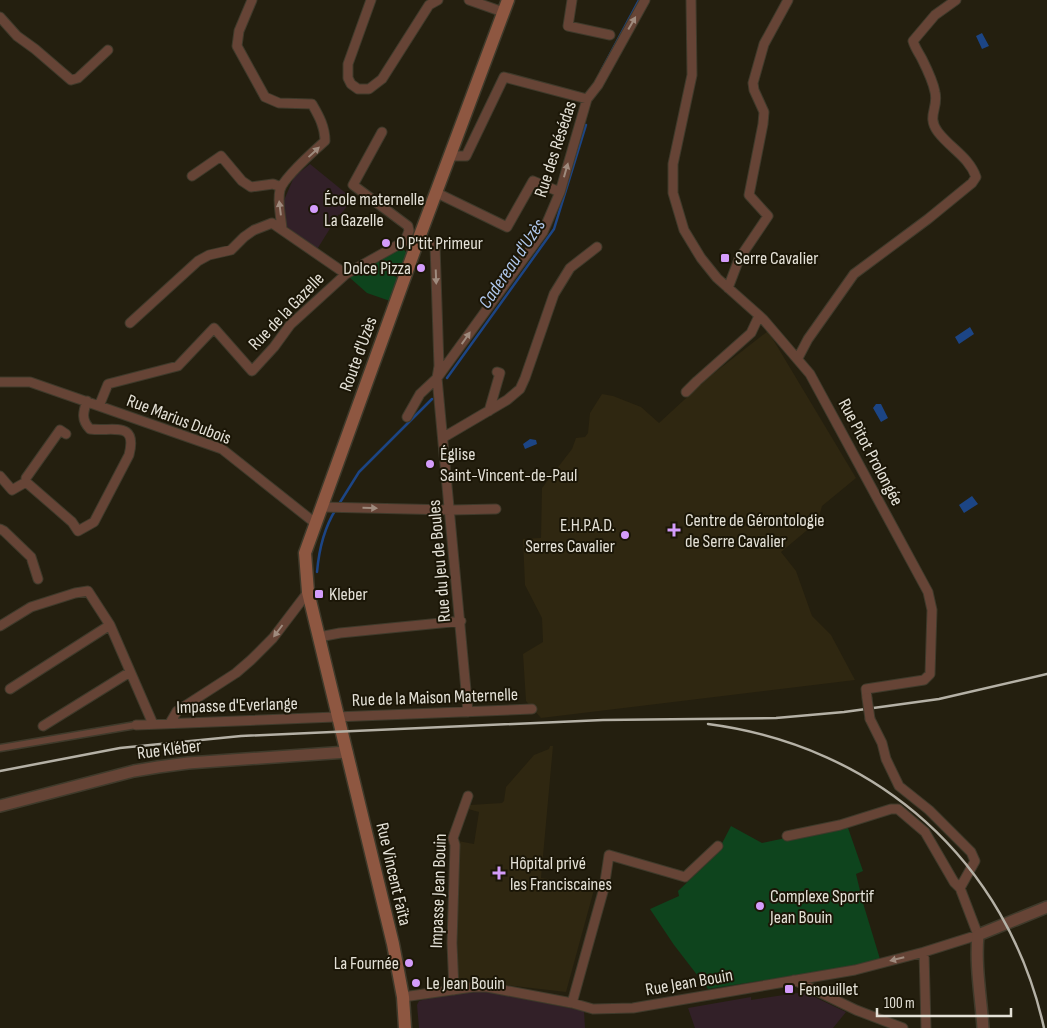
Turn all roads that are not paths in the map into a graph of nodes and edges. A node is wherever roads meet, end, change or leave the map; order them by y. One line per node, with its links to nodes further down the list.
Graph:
1 (252, 0): 18 (street, one-way to 1)
2 (371, 0): 3 (street)
3 (438, 0)
4 (468, 0): 10 (street)
5 (572, 0): 12 (street)
6 (645, 0): 14 (street, Rue des Résédas, one-way to 6)
7 (691, 0): 25 (street)
8 (788, 0): 25 (street)
9 (956, 0): 28 (street)
10 (506, 6): 16 (main road, Route d'Uzès)
11 (0, 17): 13 (street)
12 (610, 35)
13 (108, 50)
14 (587, 99): 16 (street); 20 (street, Rue des Résédas, one-way to 14)
15 (382, 132): 22 (street)
16 (450, 156): 19 (main road, Route d'Uzès)
17 (192, 176): 18 (street)
18 (281, 188): 21 (street, one-way to 18)
19 (438, 192): 20 (street); 22 (main road, Route d'Uzès)
20 (560, 192): 30 (street, Rue des Résédas, one-way to 20)
21 (282, 229): 24 (street); 27 (street)
22 (414, 238): 24 (street, Rue de la Gazelle); 30 (street, Rue du Jeu de Boules, one-way to 30); 41 (main road, Route d'Uzès)
23 (598, 247): 35 (street)
24 (346, 274): 34 (street, Rue de la Gazelle)
25 (728, 288): 26 (street)
26 (759, 316): 28 (street); 32 (street)
27 (130, 323)
28 (798, 358): 67 (street, Rue Pitot Prolongée, bridge)
29 (497, 372): 35 (street)
30 (438, 378): 36 (street, Rue des Résédas); 38 (street, Rue du Jeu de Boules)
31 (0, 382): 33 (street)
32 (686, 392)
33 (86, 401): 34 (street); 40 (street)
34 (99, 406): 44 (street, Rue Marius Dubois)
35 (489, 412): 38 (street)
36 (408, 417)
37 (66, 434): 40 (street)
38 (444, 437): 43 (street, Rue du Jeu de Boules)
39 (0, 476): 40 (street)
40 (26, 482)
41 (321, 507): 43 (street, one-way to 43); 44 (main road, Route d'Uzès)
42 (496, 508): 43 (street)
43 (451, 510): 48 (street, Rue du Jeu de Boules)
44 (315, 523): 47 (main road, Route d'Uzès)
45 (0, 529): 46 (street)
46 (38, 579)
47 (308, 592): 51 (main road, Route d'Uzès); 56 (street, one-way to 56)
48 (461, 621): 51 (street); 55 (street, Rue du Jeu de Boules)
49 (0, 625): 50 (street)
50 (110, 625): 52 (street); 53 (street)
51 (319, 638): 57 (main road, Route d'Uzès)
52 (130, 672): 58 (street); 60 (street)
53 (10, 689)
54 (532, 709): 55 (street, Rue de la Maison Maternelle)
55 (468, 712): 57 (street, Rue de la Maison Maternelle)
56 (170, 723): 57 (street, Impasse d'Everlange); 58 (street, Impasse d'Everlange)
57 (340, 723): 62 (main road, Rue Vincent Faïta)
58 (153, 724): 59 (street, Impasse d'Everlange)
59 (136, 725): 61 (street)
60 (43, 726)
61 (0, 748)
62 (347, 752): 64 (street, Rue Kléber); 73 (main road, Rue Vincent Faïta)
63 (468, 796): 72 (street, Impasse Jean Bouin)
64 (0, 806)
65 (787, 836): 67 (street)
66 (718, 846): 74 (street)
67 (960, 888): 69 (street)
68 (1047, 907): 69 (street)
69 (978, 935): 70 (street, Rue Jean Bouin); 78 (street)
70 (924, 952): 71 (street, Rue Jean Bouin, one-way to 71); 77 (street)
71 (794, 980): 74 (street, Rue Jean Bouin); 76 (street)
72 (454, 990): 73 (street, Rue Jean Bouin); 74 (street, Rue Jean Bouin)
73 (403, 998): 75 (main road, Rue Vincent Faïta)
74 (572, 1003)
75 (404, 1028)
76 (903, 1028)
77 (926, 1028)
78 (983, 1028)

